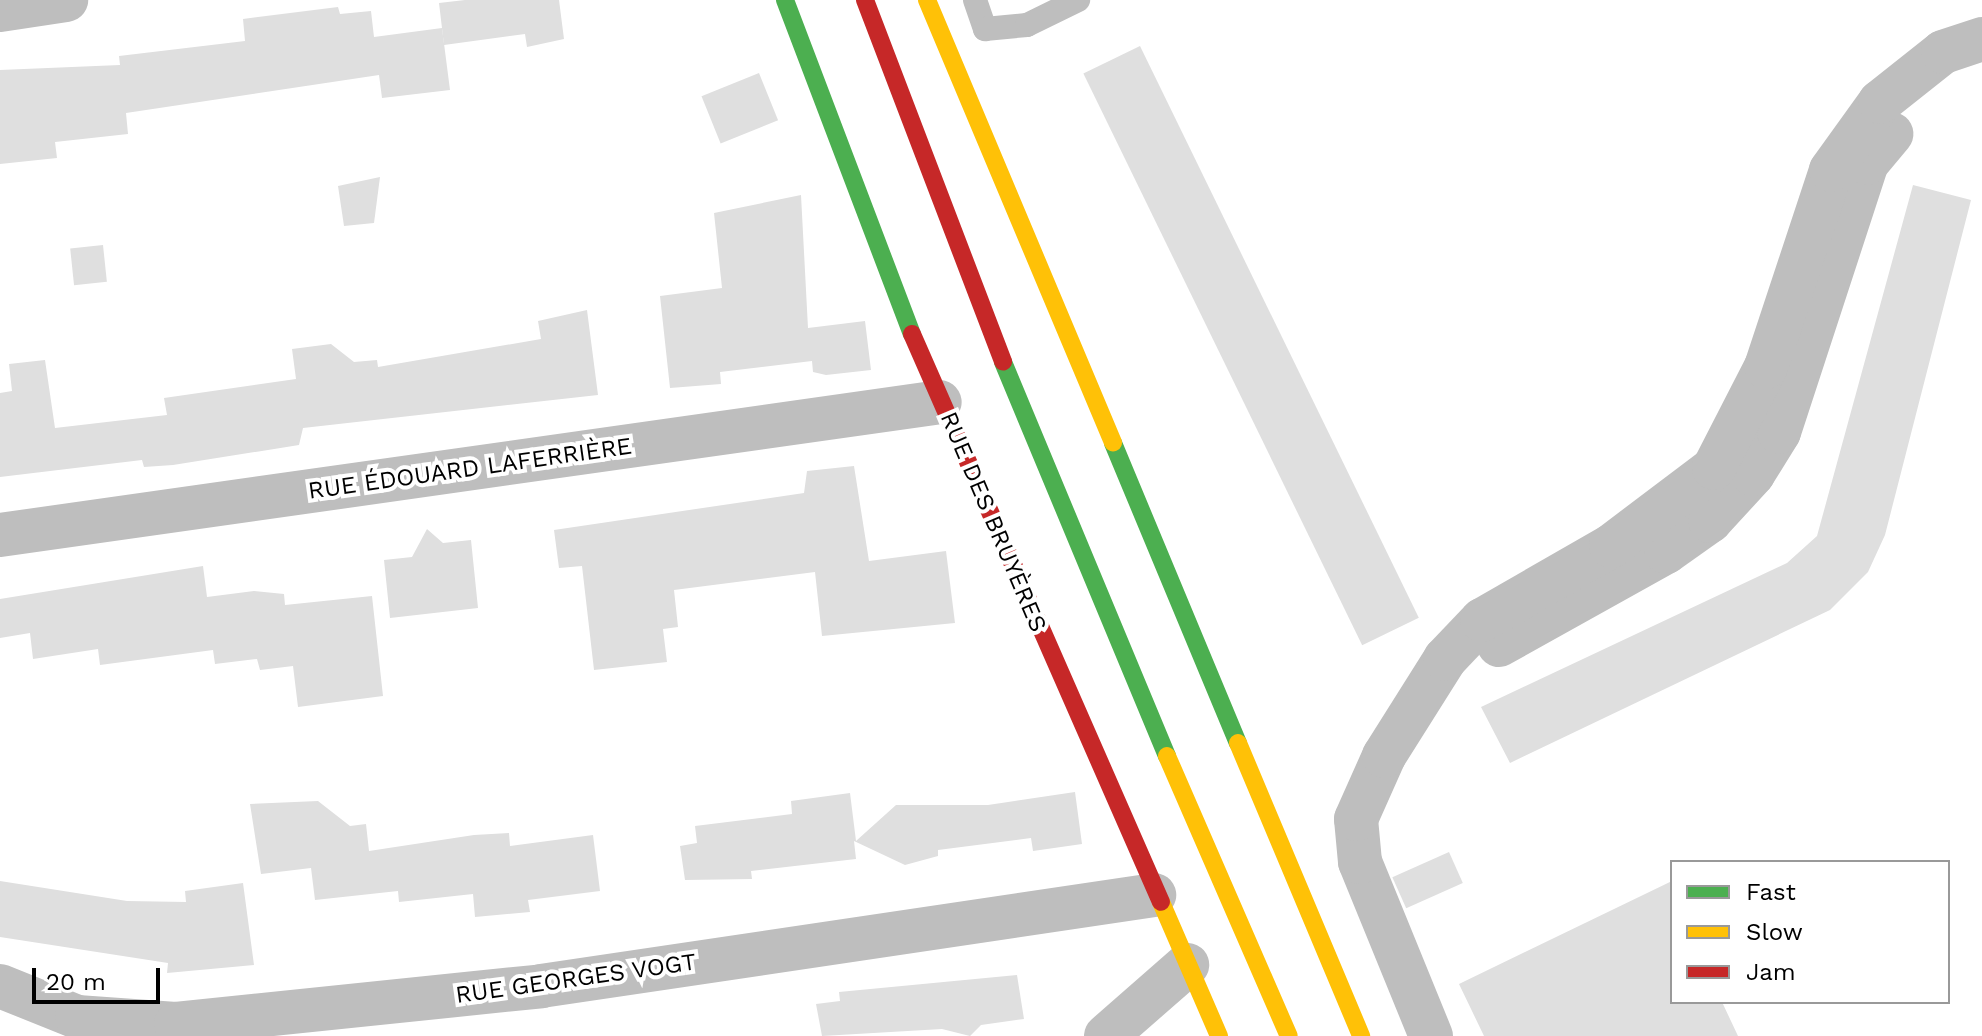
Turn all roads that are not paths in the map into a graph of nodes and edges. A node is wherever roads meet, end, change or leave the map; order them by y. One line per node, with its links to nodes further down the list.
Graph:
1 (66, 0): 7 (street)
2 (785, 0): 9 (main road, RUE DES BRUYÈRES)
3 (865, 0): 17 (main road)
4 (927, 0): 18 (main road)
5 (975, 0): 6 (lane)
6 (1078, 0)
7 (0, 10)
8 (1981, 47): 19 (street)
9 (940, 402): 10 (street, RUE ÉDOUARD LAFERRIÈRE); 11 (main road, RUE DES BRUYÈRES)
10 (0, 535)
11 (1154, 895): 12 (main road, RUE DES BRUYÈRES); 14 (street, RUE GEORGES VOGT)
12 (1187, 965): 15 (street); 16 (main road, RUE DES BRUYÈRES)
13 (0, 986): 14 (street, RUE GEORGES VOGT)
14 (217, 1028)
15 (1106, 1036)
16 (1219, 1036)
17 (1289, 1036)
18 (1361, 1036)
19 (1431, 1036)

